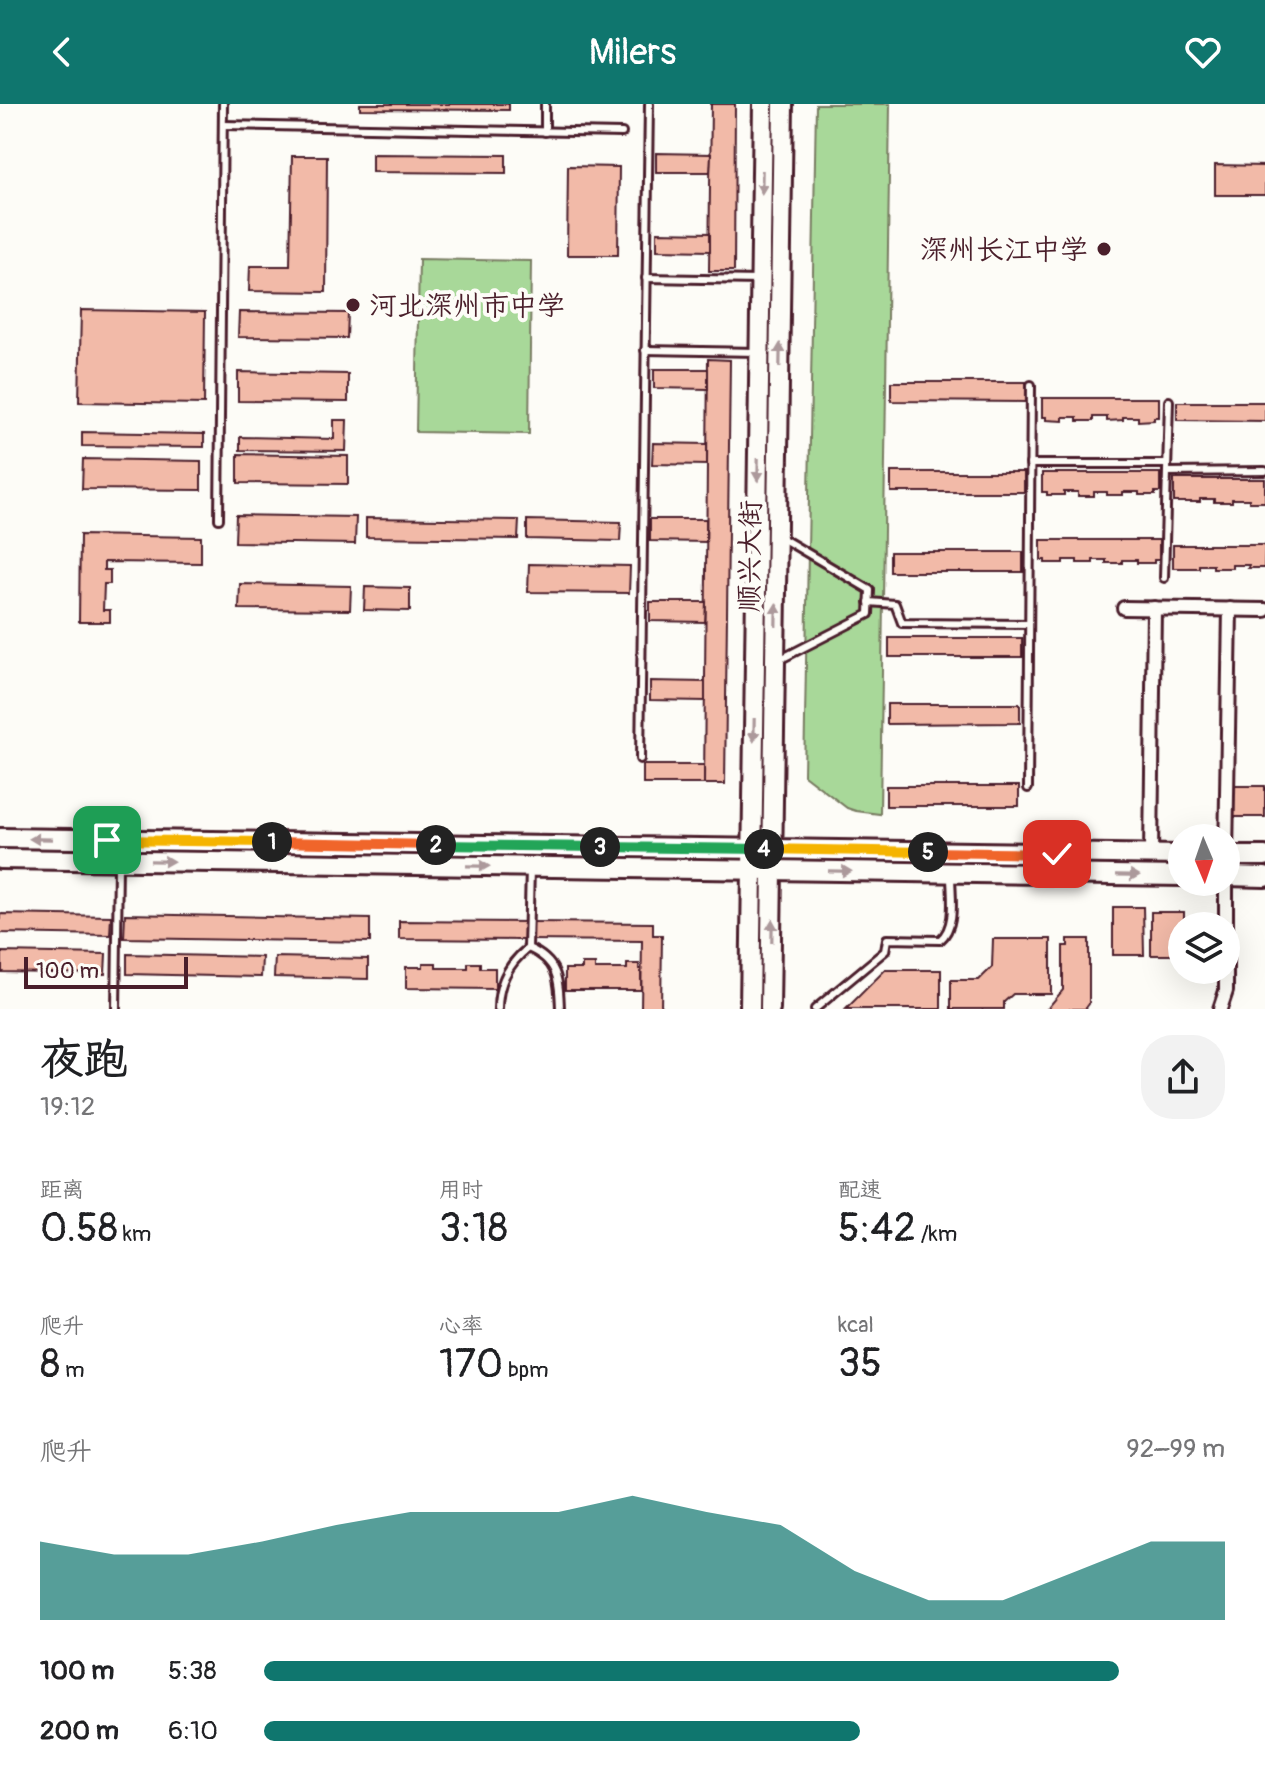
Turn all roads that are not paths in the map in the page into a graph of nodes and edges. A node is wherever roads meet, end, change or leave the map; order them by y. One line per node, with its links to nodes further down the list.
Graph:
1 (223, 104): 6 (lane)
2 (545, 104): 7 (lane)
3 (649, 104): 9 (lane)
4 (763, 104): 10 (main road, 顺兴大街, one-way to 10)
5 (783, 104): 19 (main road, 顺兴大街, one-way to 5)
6 (223, 125): 7 (lane); 18 (lane)
7 (545, 132): 8 (lane)
8 (622, 133)
9 (646, 278): 10 (lane); 11 (lane)
10 (760, 280): 12 (main road, 顺兴大街)
11 (645, 350): 12 (lane); 28 (lane)
12 (759, 352): 32 (main road, 顺兴大街, one-way to 32)
13 (1031, 385): 15 (lane)
14 (1169, 401): 16 (lane)
15 (1030, 464): 16 (lane); 26 (lane)
16 (1167, 468): 17 (lane); 20 (lane)
17 (1265, 471)
18 (219, 519)
19 (777, 535): 21 (lane); 27 (main road, 顺兴大街, one-way to 19)
20 (1164, 578)
21 (869, 602): 26 (lane); 27 (lane)
22 (1124, 608): 23 (street)
23 (1154, 608): 24 (street); 33 (street)
24 (1230, 609): 25 (street); 30 (street)
25 (1265, 610)
26 (1029, 624): 29 (lane)
27 (775, 662): 32 (main road, 顺兴大街)
28 (640, 759)
29 (1028, 788)
30 (1227, 824)
31 (0, 838): 32 (main road, one-way to 31)
32 (763, 849): 33 (main road); 40 (main road, 顺兴大街)
33 (1151, 855): 34 (main road)
34 (1168, 855)
35 (1240, 856): 36 (main road)
36 (1265, 856)
37 (0, 859): 38 (main road)
38 (118, 861): 39 (main road, one-way to 39); 47 (lane)
39 (530, 866): 40 (main road); 46 (lane)
40 (762, 870): 41 (main road, one-way to 41); 50 (main road, 顺兴大街); 51 (main road, 顺兴大街, one-way to 40)
41 (951, 872): 42 (main road, one-way to 42); 52 (lane)
42 (1168, 876)
43 (1240, 876): 44 (main road)
44 (1265, 877)
45 (1226, 896): 53 (street)
46 (528, 948): 48 (lane); 49 (lane)
47 (116, 1009)
48 (498, 1009)
49 (560, 1009)
50 (750, 1009)
51 (770, 1009)
52 (815, 1009)
53 (1220, 1009)

